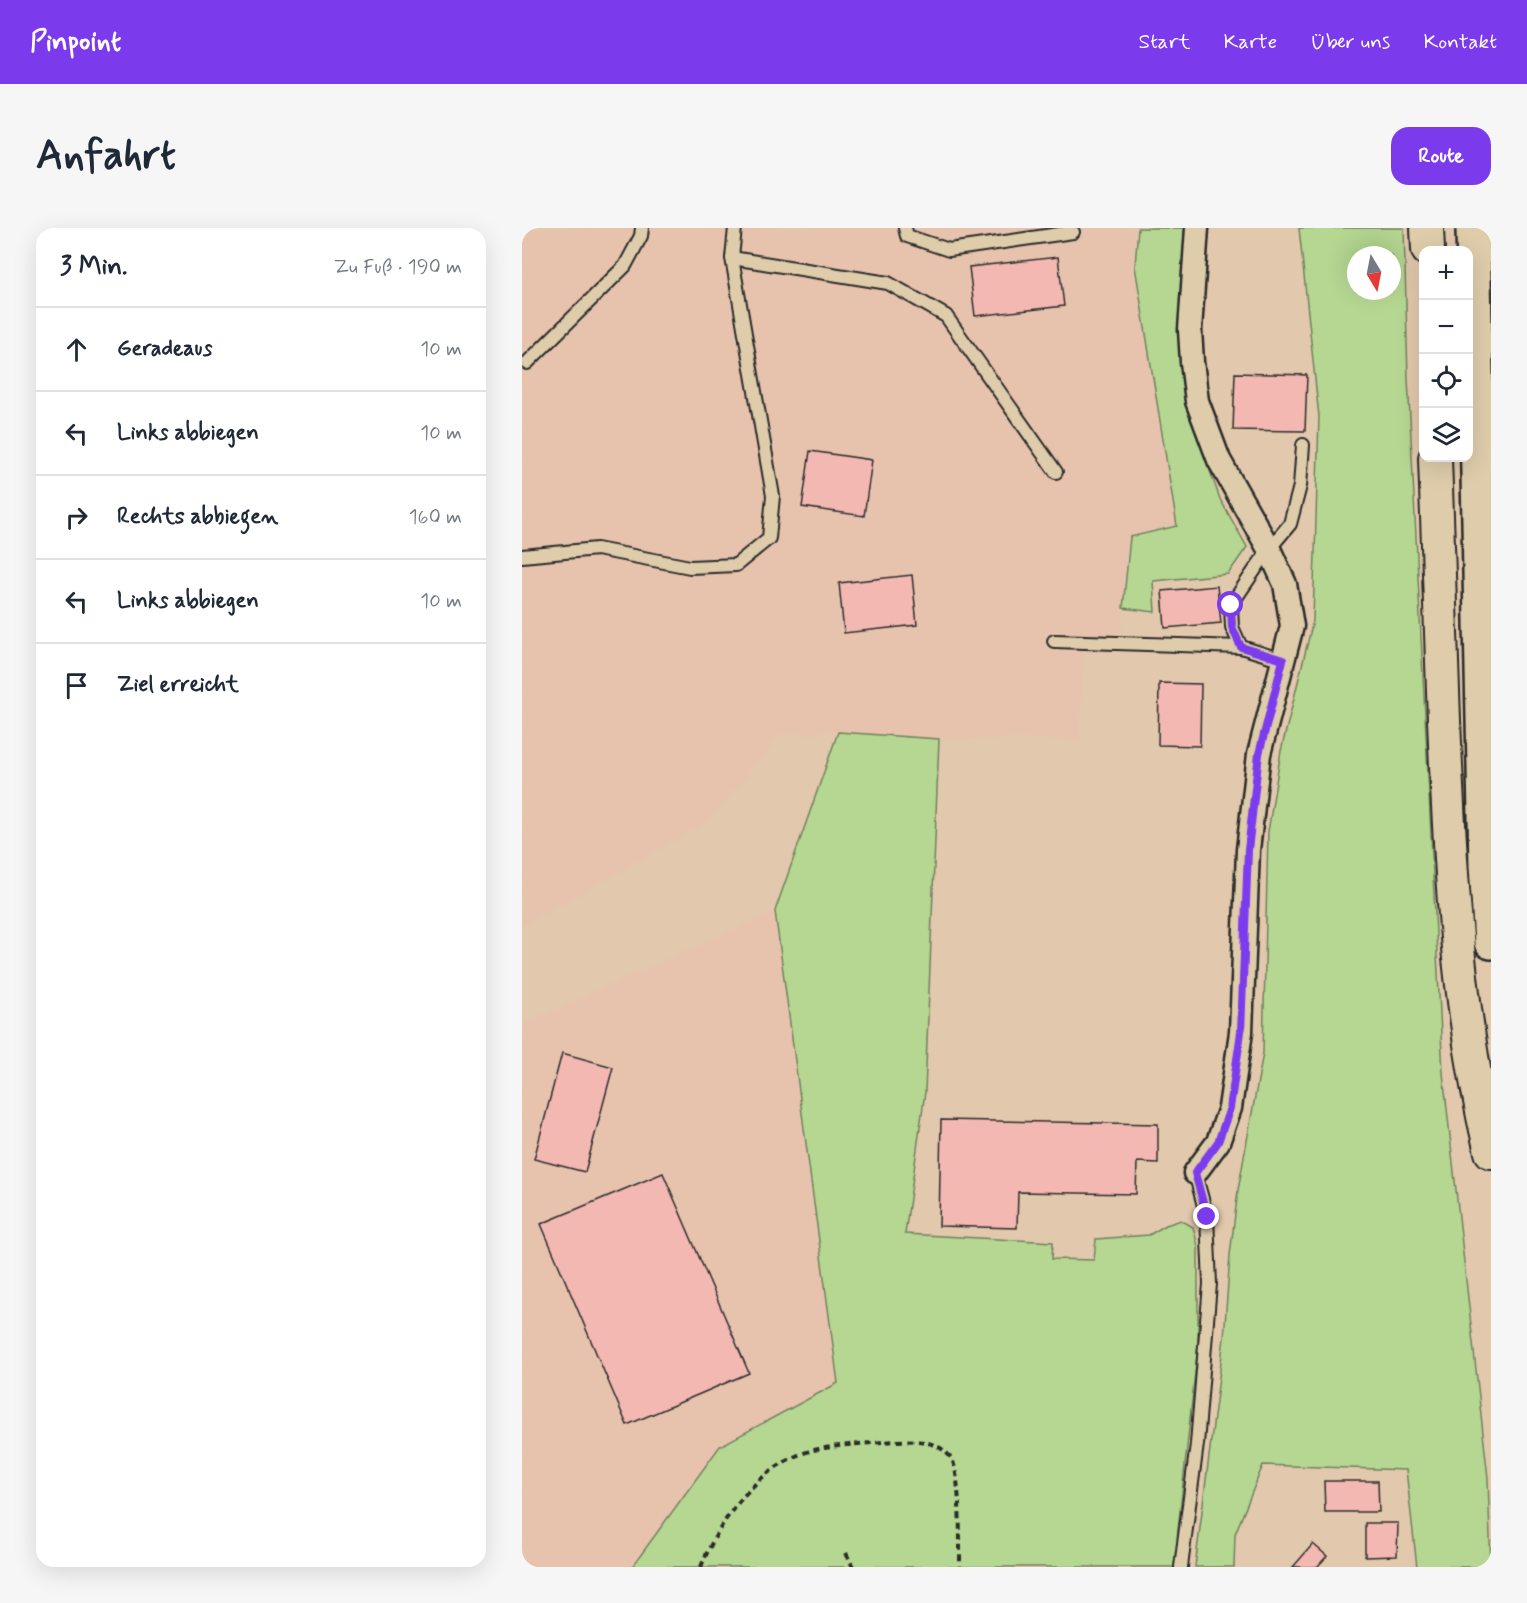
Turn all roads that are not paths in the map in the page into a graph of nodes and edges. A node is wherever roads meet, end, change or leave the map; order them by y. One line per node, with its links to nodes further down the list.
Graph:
1 (642, 228): 10 (lane)
2 (735, 228): 9 (lane)
3 (905, 228): 7 (lane)
4 (1197, 228): 14 (street)
5 (1427, 228): 8 (main road)
6 (1473, 228): 19 (highway)
7 (1073, 232)
8 (1428, 246)
9 (732, 258): 13 (lane); 15 (lane)
10 (527, 363)
11 (1303, 445): 14 (lane)
12 (1435, 462): 20 (main road)
13 (1056, 472)
14 (1269, 549): 17 (lane); 18 (street)
15 (522, 555)
16 (1054, 640): 17 (lane)
17 (1241, 647): 18 (lane)
18 (1283, 660): 21 (street)
19 (1491, 942)
20 (1491, 1152)
21 (1195, 1173): 22 (lane)
22 (1181, 1567)

